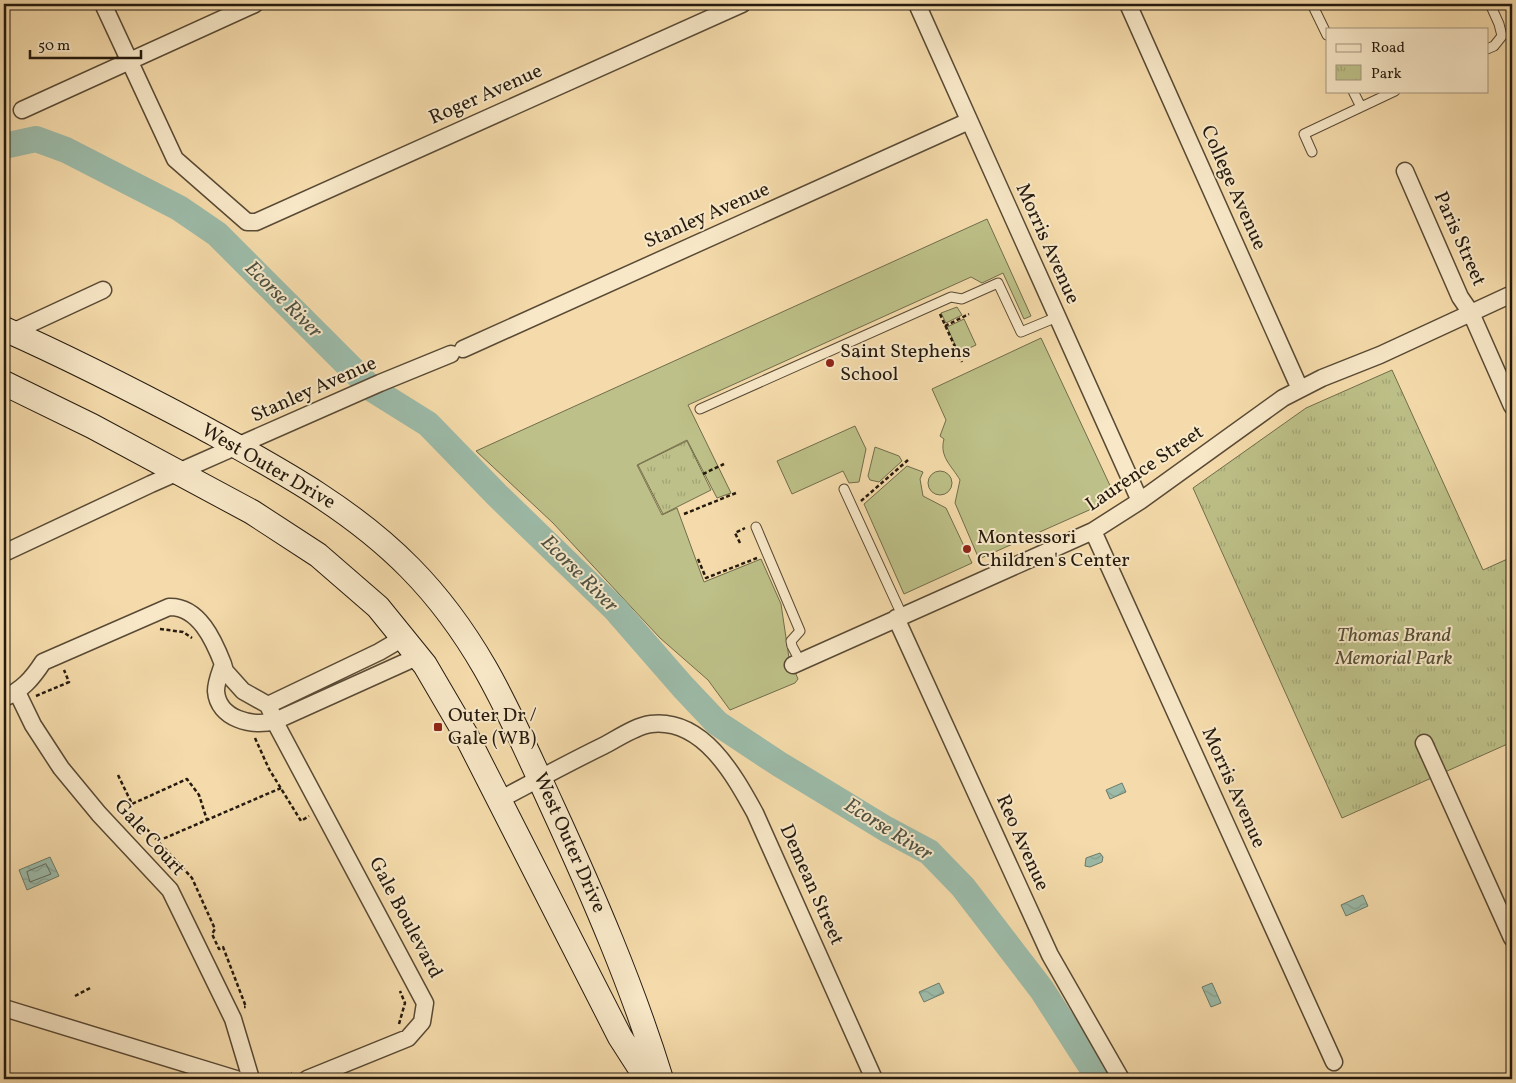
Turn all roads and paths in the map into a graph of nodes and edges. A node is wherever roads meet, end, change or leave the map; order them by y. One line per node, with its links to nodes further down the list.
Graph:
1 (103, 4): 10 (street)
2 (255, 4): 10 (street)
3 (742, 4): 10 (street, Roger Avenue)
4 (917, 4): 15 (street, Morris Avenue)
5 (1128, 4): 28 (street, College Avenue)
6 (1312, 4): 8 (lane)
7 (1490, 4): 9 (lane)
8 (1326, 33)
9 (1488, 49)
10 (129, 60): 14 (street)
11 (1354, 92): 13 (lane)
12 (1394, 92): 13 (lane)
13 (1361, 107): 16 (lane)
14 (22, 110)
15 (968, 121): 23 (street, Morris Avenue); 31 (street, Stanley Avenue)
16 (1312, 152)
17 (1405, 171): 21 (street, Paris Street)
18 (103, 290): 25 (street)
19 (1512, 294): 21 (street, Laurence Street)
20 (935, 303): 23 (lane); 24 (path); 30 (lane)
21 (1471, 313): 28 (street, Laurence Street); 29 (street, Paris Street)
22 (969, 314): 24 (path)
23 (1057, 317): 38 (street, Morris Avenue)
24 (945, 326): 26 (path)
25 (6, 333): 31 (main road, West Outer Drive)
26 (962, 362)
27 (4, 383): 34 (main road, West Outer Drive)
28 (1300, 389): 38 (street, Laurence Street)
29 (1512, 406)
30 (700, 410)
31 (237, 447): 34 (street, Stanley Avenue); 61 (main road, West Outer Drive)
32 (908, 460): 39 (path)
33 (724, 464): 35 (path)
34 (179, 472): 44 (street, Stanley Avenue); 49 (main road, West Outer Drive)
35 (703, 474)
36 (844, 489): 47 (lane)
37 (736, 493): 40 (path)
38 (1140, 501): 42 (street, Laurence Street)
39 (859, 503)
40 (684, 514)
41 (754, 527): 43 (path); 45 (lane)
42 (1093, 531): 47 (street, Laurence Street); 75 (street, Morris Avenue)
43 (740, 543)
44 (4, 553)
45 (767, 553): 46 (path); 52 (lane)
46 (698, 559)
47 (899, 616): 52 (street, Laurence Street); 83 (street, Reo Avenue)
48 (154, 631): 50 (path)
49 (403, 638): 51 (main road, West Outer Drive); 56 (street)
50 (199, 644)
51 (419, 656): 57 (street); 63 (main road, West Outer Drive)
52 (797, 663)
53 (223, 664): 55 (street); 56 (street); 57 (street)
54 (72, 666): 55 (path)
55 (16, 697): 78 (street, Gale Court)
56 (268, 705): 57 (street, Gale Boulevard)
57 (275, 721): 76 (street, Gale Boulevard)
58 (254, 736): 62 (path)
59 (1424, 743): 69 (street)
60 (118, 775): 65 (path)
61 (540, 778): 63 (street); 81 (main road, West Outer Drive); 82 (street, Demean Street)
62 (281, 788): 64 (path); 65 (path)
63 (501, 800): 80 (main road, West Outer Drive)
64 (313, 814)
65 (207, 820): 68 (path)
66 (142, 824): 67 (path)
67 (147, 829)
68 (158, 841)
69 (1512, 938)
70 (92, 987): 72 (path)
71 (399, 990): 74 (path)
72 (75, 996)
73 (4, 1008): 77 (street)
74 (398, 1025)
75 (1334, 1062)
76 (301, 1076): 79 (path)
77 (236, 1079)
78 (251, 1079)
79 (273, 1079)
80 (647, 1079)
81 (661, 1079)
82 (874, 1079)
83 (1121, 1079)

